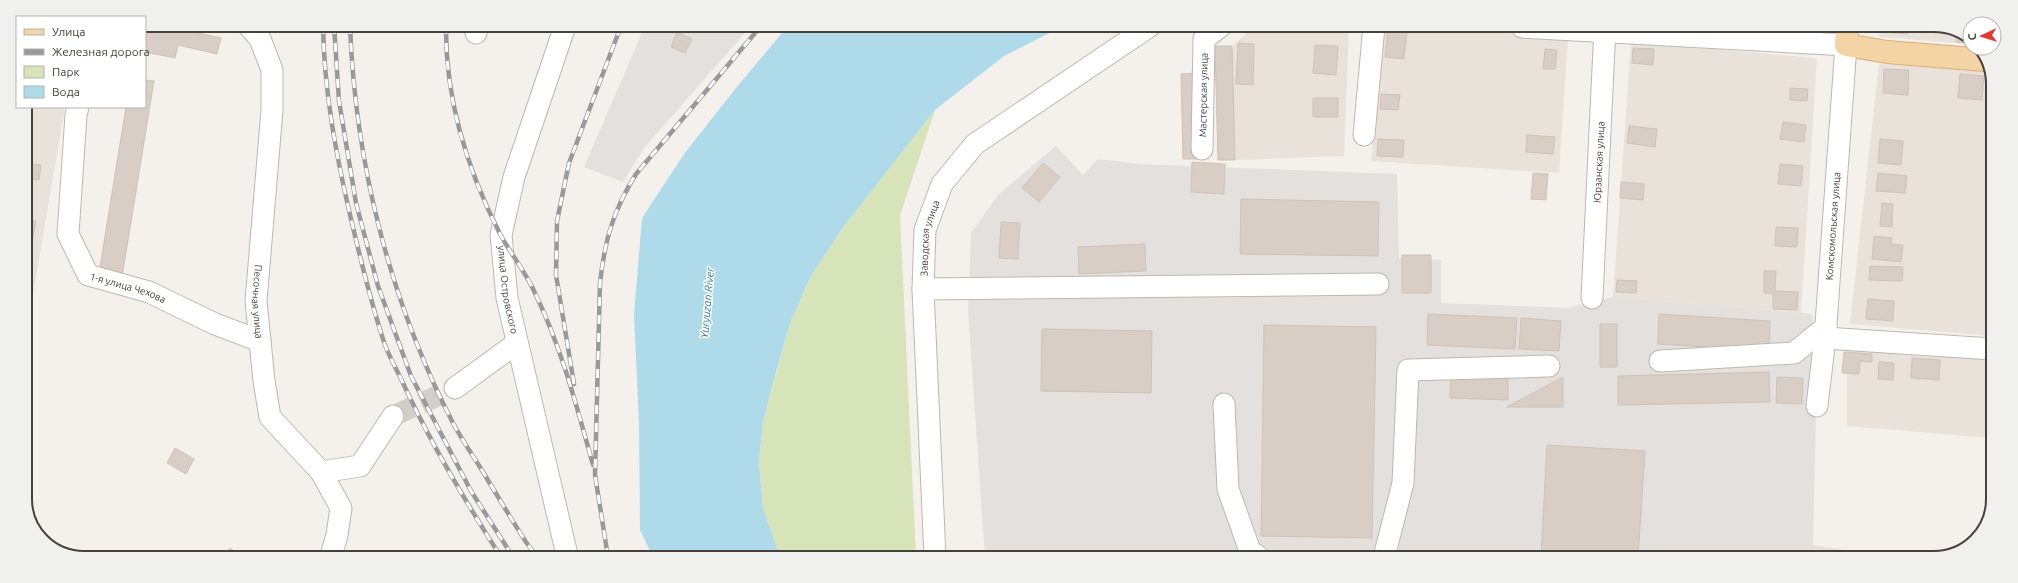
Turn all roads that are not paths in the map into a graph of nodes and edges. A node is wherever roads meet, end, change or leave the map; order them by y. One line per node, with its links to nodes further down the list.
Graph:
1 (254, 32): 17 (street, Песочная улица)
2 (563, 32): 18 (street, улица Островского)
3 (1141, 32): 14 (street, Заводская улица)
4 (1212, 32): 12 (street, Мастерская улица)
5 (1373, 32): 11 (street)
6 (1604, 32): 15 (street, Юрзанская улица)
7 (1708, 32): 8 (street)
8 (1847, 36): 9 (main road); 16 (street, Комскомольская улица)
9 (1980, 60)
10 (78, 108): 17 (street, 1-я улица Чехова)
11 (1364, 135)
12 (1202, 149)
13 (1378, 284): 14 (street)
14 (923, 289): 29 (street, Заводская улица)
15 (1592, 298)
16 (1826, 332): 19 (street); 20 (street); 24 (street, Комскомольская улица)
17 (260, 341): 26 (street, Песочная улица)
18 (517, 343): 22 (street); 28 (street, улица Островского)
19 (1986, 348)
20 (1660, 361)
21 (1549, 366): 31 (street)
22 (456, 388)
23 (1224, 404): 30 (street)
24 (1817, 406)
25 (393, 416): 26 (street)
26 (322, 472): 27 (street, Песочная улица)
27 (332, 551)
28 (566, 551)
29 (935, 551)
30 (1250, 551)
31 (1386, 551)

